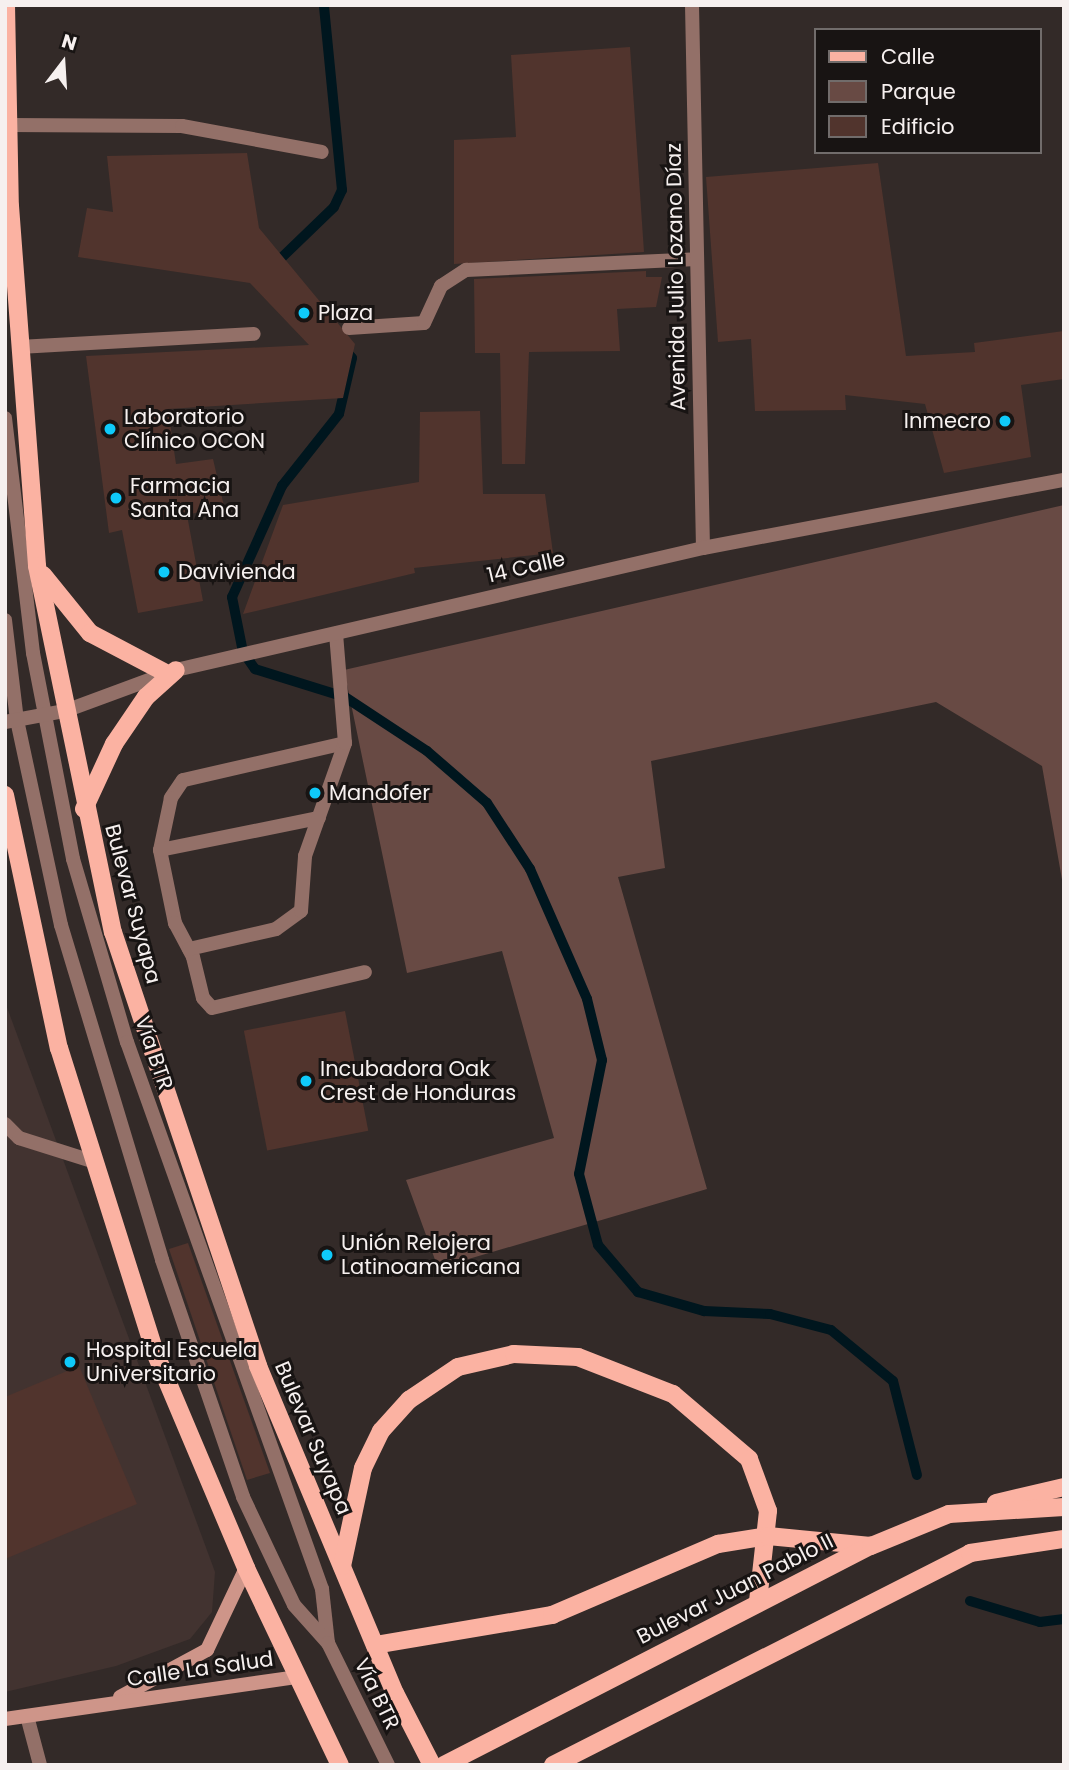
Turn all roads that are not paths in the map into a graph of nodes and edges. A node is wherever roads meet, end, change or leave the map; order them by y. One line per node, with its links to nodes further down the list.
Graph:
1 (6, 5): 3 (main road, Bulevar Suyapa)
2 (692, 5): 5 (street, Avenida Julio Lozano Díaz)
3 (8, 125): 4 (street); 8 (main road, Bulevar Suyapa)
4 (322, 152)
5 (697, 259): 6 (street); 11 (street, Avenida Julio Lozano Díaz)
6 (349, 328)
7 (254, 334): 8 (street)
8 (19, 347): 12 (main road, Bulevar Suyapa)
9 (5, 418): 17 (street, Vía BTR)
10 (1064, 481): 11 (street, 14 Calle)
11 (703, 548): 14 (street, 14 Calle)
12 (37, 566): 15 (main road); 16 (main road, Bulevar Suyapa)
13 (5, 620): 18 (street, Vía BTR)
14 (336, 633): 15 (street, 14 Calle); 19 (street)
15 (171, 672): 16 (street, 14 Calle); 21 (main road)
16 (65, 710): 17 (street, 14 Calle); 21 (main road, Bulevar Suyapa)
17 (43, 715): 18 (street, 14 Calle); 39 (street, Vía BTR)
18 (11, 721): 39 (street, Vía BTR)
19 (345, 743): 22 (street); 23 (street)
20 (5, 795): 27 (main road)
21 (85, 808): 36 (main road, Bulevar Suyapa)
22 (319, 818): 23 (street); 24 (street)
23 (160, 850): 24 (street)
24 (189, 949): 25 (street)
25 (365, 972)
26 (5, 1124): 27 (street)
27 (95, 1162): 37 (main road)
28 (1064, 1487): 30 (main road)
29 (1064, 1507): 30 (main road, Bulevar Juan Pablo II)
30 (949, 1514): 33 (main road, Bulevar Juan Pablo II)
31 (768, 1536): 33 (main road); 36 (main road); 38 (main road); 40 (main road)
32 (1064, 1539): 35 (main road)
33 (871, 1546): 38 (main road, Bulevar Juan Pablo II)
34 (1064, 1552): 35 (main road)
35 (970, 1553): 50 (main road)
36 (342, 1566): 40 (main road, Bulevar Suyapa)
37 (246, 1568): 41 (main road); 42 (main road, Calle La Salud)
38 (758, 1602): 49 (main road, Bulevar Juan Pablo II)
39 (328, 1643): 47 (street, Vía BTR)
40 (374, 1646): 48 (main road, Bulevar Suyapa)
41 (296, 1677): 42 (main road, Calle La Salud); 46 (main road)
42 (110, 1702): 43 (main road, Calle La Salud)
43 (27, 1716): 44 (main road, Calle La Salud); 45 (street)
44 (5, 1719)
45 (35, 1763)
46 (340, 1765)
47 (388, 1765)
48 (432, 1765)
49 (443, 1765)
50 (552, 1765)

